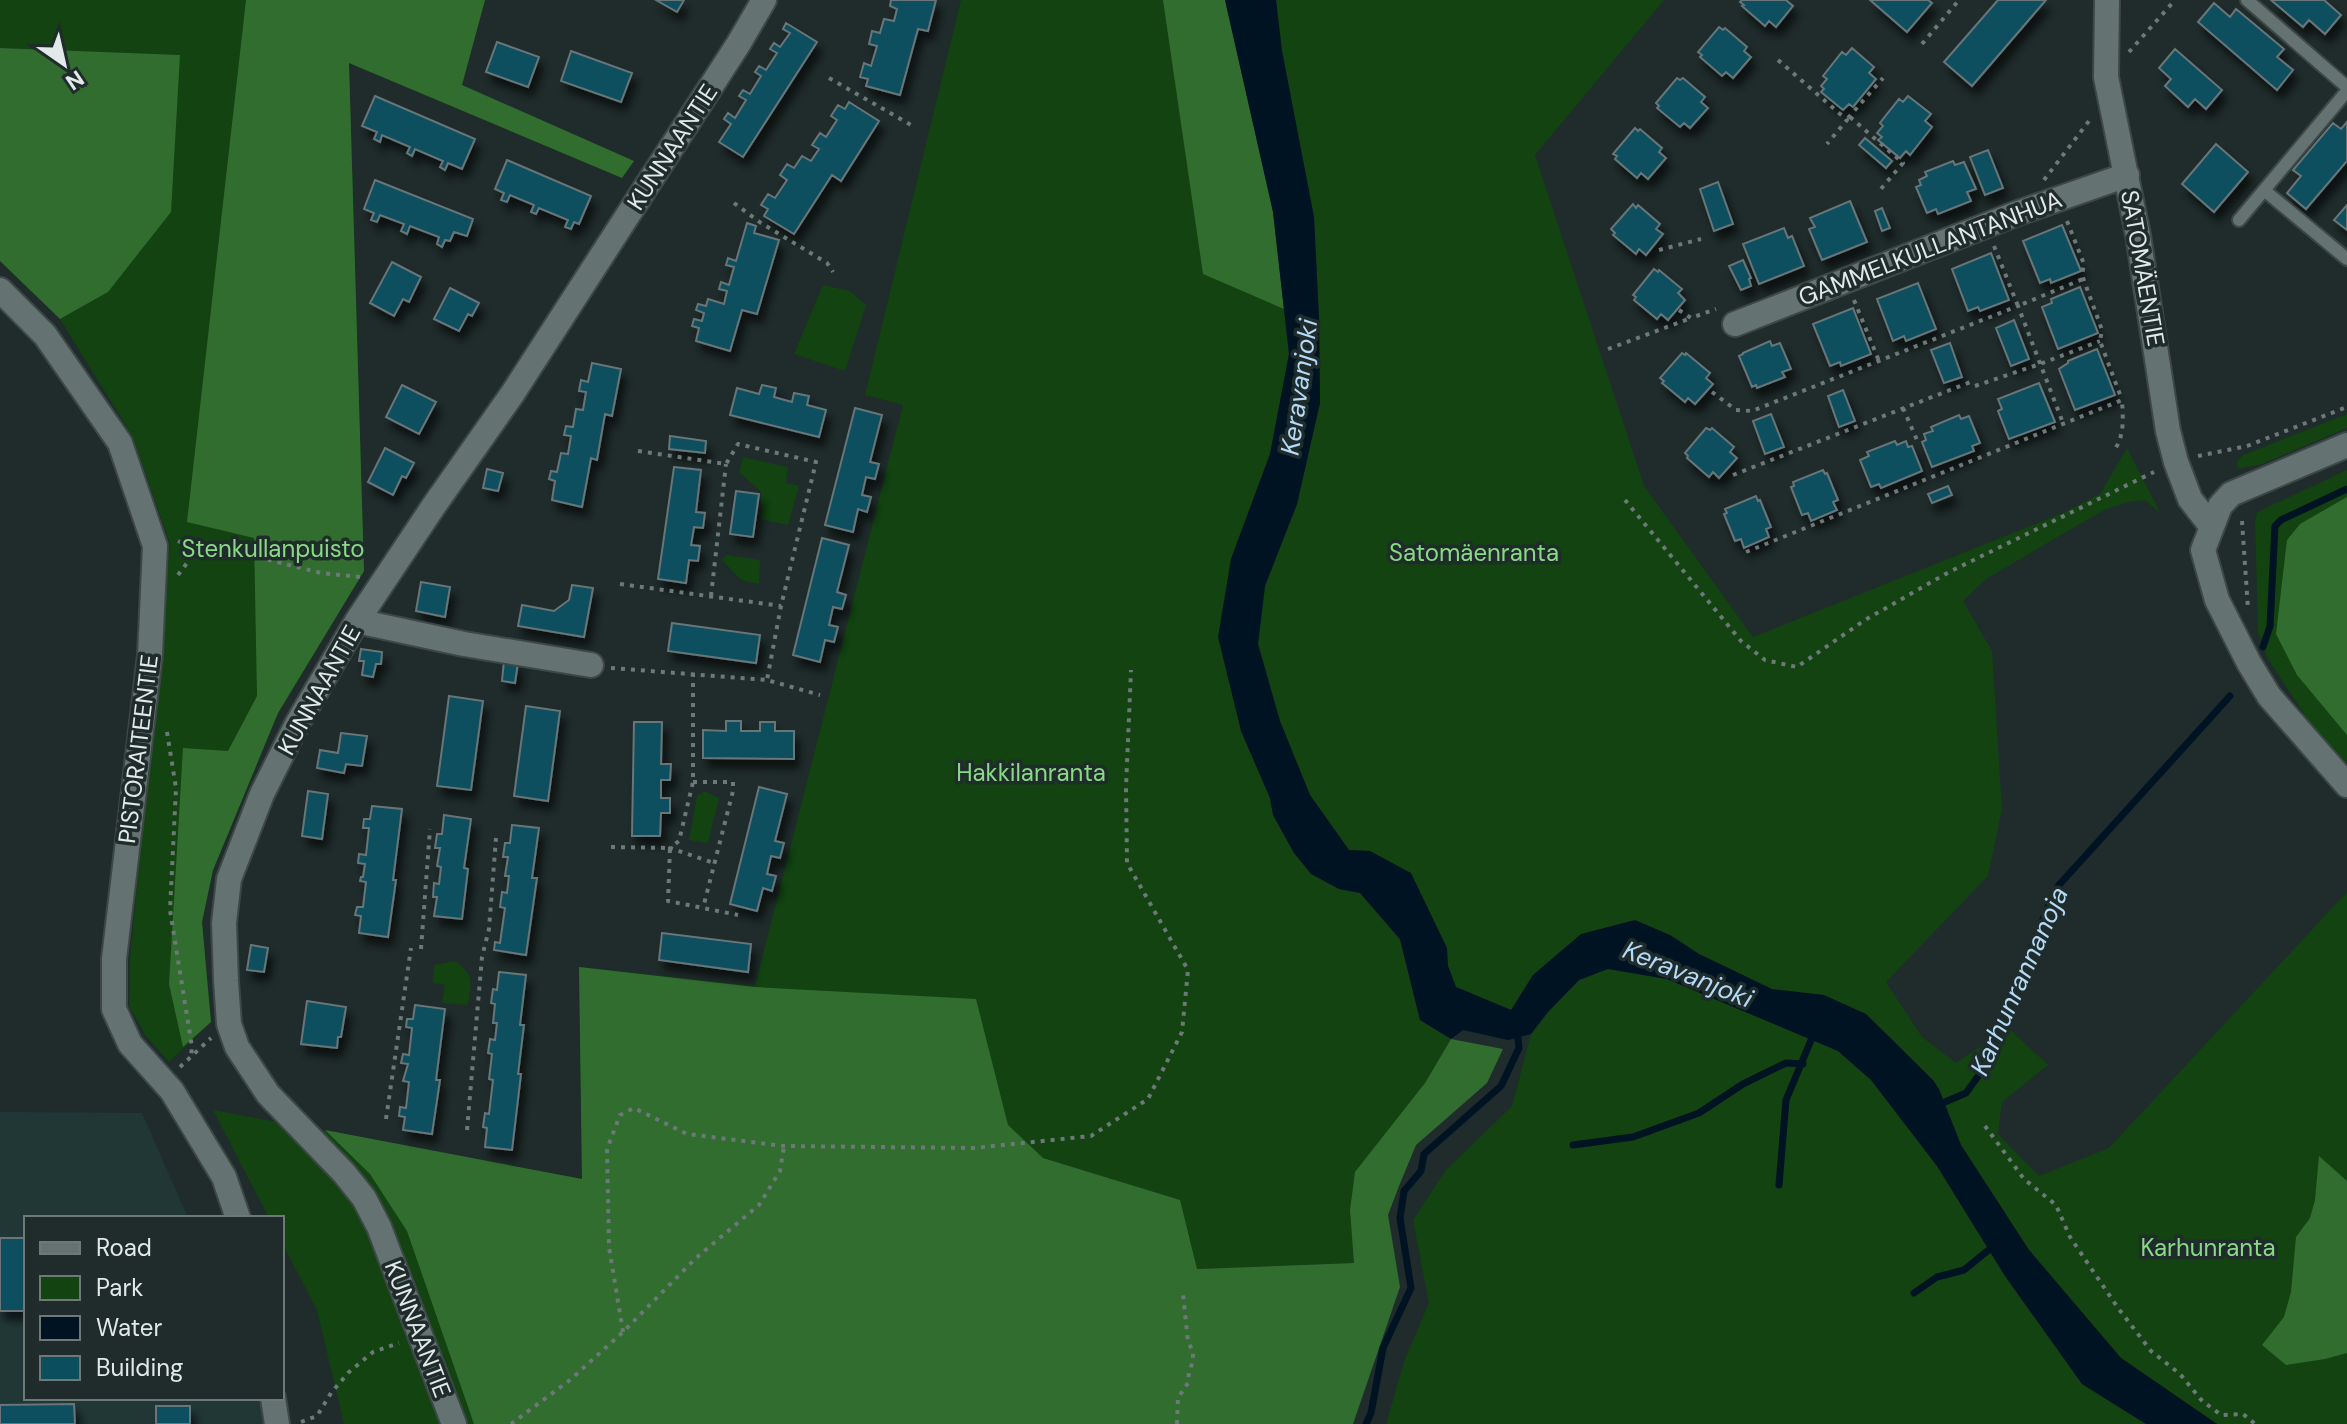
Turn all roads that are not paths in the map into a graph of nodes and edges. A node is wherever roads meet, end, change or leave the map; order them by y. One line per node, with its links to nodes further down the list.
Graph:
1 (764, 0): 13 (street, KUNNAANTIE)
2 (2107, 0): 5 (street, SATOMÄENTIE)
3 (2247, 0): 4 (lane)
4 (2347, 89): 6 (lane)
5 (2127, 175): 10 (street, GAMMELKULLANTANHUA); 12 (street, SATOMÄENTIE)
6 (2264, 190): 7 (lane); 8 (lane)
7 (2239, 220)
8 (2347, 259)
9 (0, 290): 16 (street, PISTORAITEENTIE)
10 (1731, 314)
11 (2347, 445): 12 (street)
12 (2211, 526): 15 (street)
13 (357, 621): 14 (street); 19 (street, KUNNAANTIE)
14 (600, 667)
15 (2347, 785)
16 (237, 1216)
17 (273, 1400): 18 (street)
18 (277, 1424)
19 (454, 1424)

